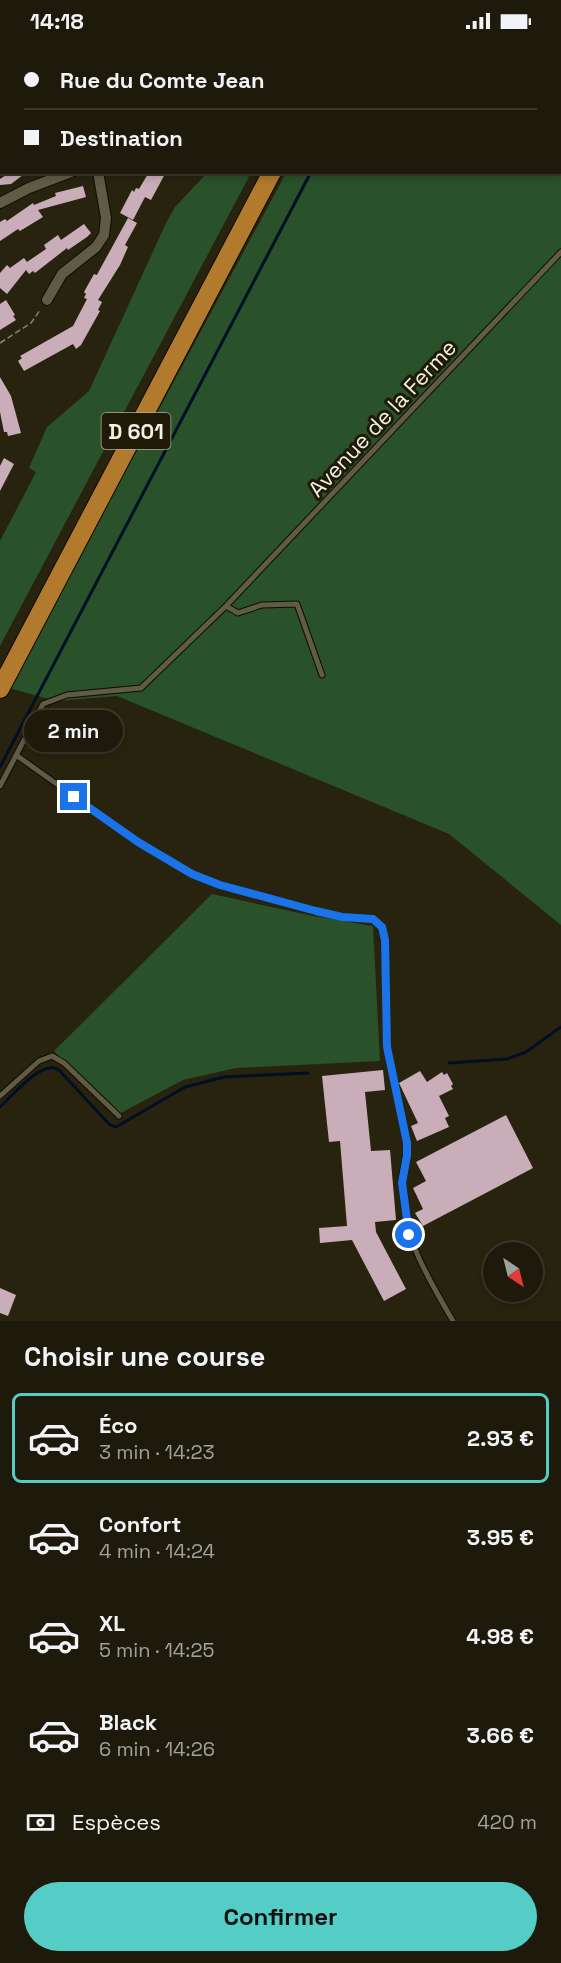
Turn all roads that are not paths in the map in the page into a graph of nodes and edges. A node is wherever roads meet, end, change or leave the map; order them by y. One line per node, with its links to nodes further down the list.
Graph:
1 (66, 174): 5 (street)
2 (98, 174): 7 (street)
3 (261, 174): 9 (main road, D 601)
4 (271, 174): 11 (main road, D 601)
5 (0, 203)
6 (561, 252): 8 (lane, Avenue de la Ferme)
7 (46, 300)
8 (226, 606): 10 (lane); 12 (lane, Avenue de la Ferme)
9 (0, 669)
10 (322, 675)
11 (0, 689)
12 (16, 755): 13 (lane, Avenue de la Ferme); 16 (lane)
13 (0, 786)
14 (0, 1096): 15 (lane)
15 (119, 1116)
16 (453, 1321)

